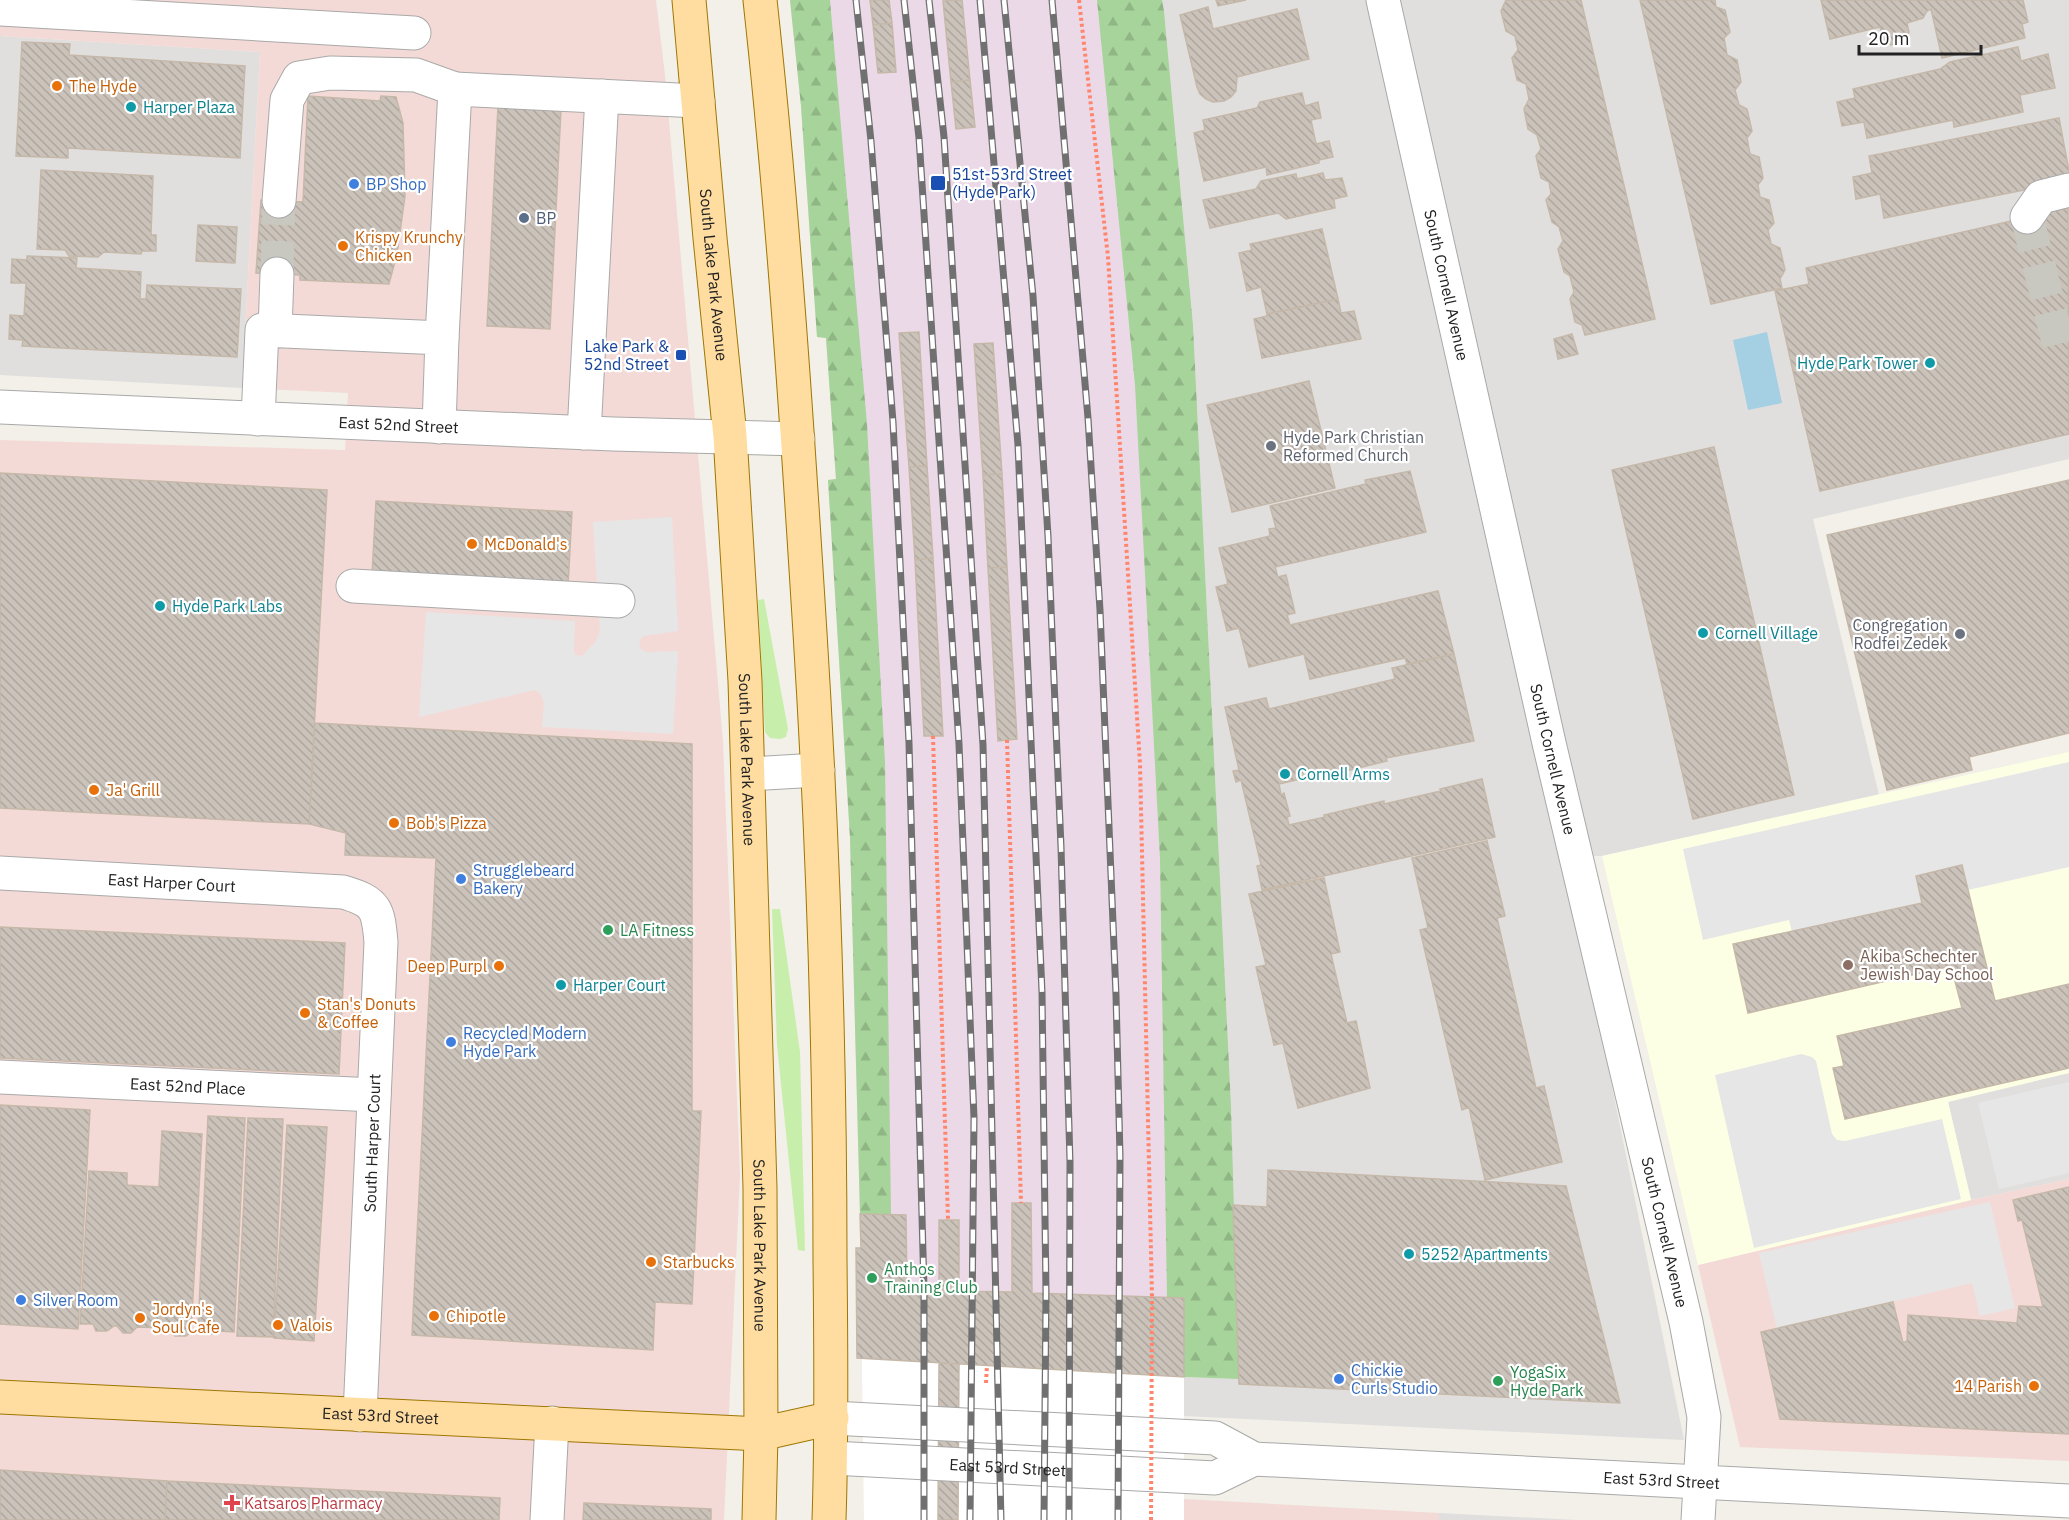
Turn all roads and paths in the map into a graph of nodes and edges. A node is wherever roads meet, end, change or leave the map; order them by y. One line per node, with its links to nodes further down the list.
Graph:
1 (689, 0): 9 (main road, South Lake Park Avenue)
2 (760, 0): 21 (main road)
3 (1079, 0): 49 (path, bridge)
4 (1383, 0): 43 (street, South Cornell Avenue)
5 (0, 9): 6 (street)
6 (414, 33)
7 (455, 89): 8 (street); 11 (street); 15 (street)
8 (602, 96): 9 (street); 19 (street)
9 (698, 100): 20 (main road, South Lake Park Avenue)
10 (2069, 190): 12 (street)
11 (279, 201)
12 (2027, 217)
13 (277, 274): 14 (street)
14 (275, 331): 15 (street); 17 (street)
15 (442, 338): 18 (street)
16 (0, 407): 17 (street, East 52nd Street)
17 (258, 418): 18 (street, East 52nd Street)
18 (439, 427): 19 (street, East 52nd Street)
19 (584, 433): 20 (street, East 52nd Street)
20 (730, 436): 21 (street, East 52nd Street); 27 (main road, South Lake Park Avenue)
21 (798, 439): 26 (main road)
22 (352, 585): 23 (street)
23 (618, 601)
24 (933, 736): 33 (path)
25 (1007, 740): 32 (path)
26 (818, 770): 27 (street); 38 (main road)
27 (749, 774): 40 (main road, South Lake Park Avenue)
28 (0, 873): 29 (street, East Harper Court)
29 (343, 892): 31 (street, South Harper Court)
30 (0, 1077): 31 (street, East 52nd Place)
31 (374, 1095): 37 (street, South Harper Court)
32 (1021, 1203)
33 (948, 1220)
34 (987, 1365): 35 (path)
35 (986, 1383)
36 (0, 1397): 37 (main road, East 53rd Street)
37 (360, 1414): 39 (main road, East 53rd Street)
38 (832, 1418): 40 (main road, East 53rd Street); 41 (main road); 42 (street, East 53rd Street)
39 (552, 1423): 40 (main road, East 53rd Street); 46 (street)
40 (761, 1434): 41 (main road, East 53rd Street); 47 (main road, South Lake Park Avenue)
41 (832, 1458): 42 (street, East 53rd Street); 48 (main road)
42 (1254, 1459): 43 (street, East 53rd Street)
43 (1700, 1482): 45 (street, East 53rd Street); 50 (street, South Cornell Avenue)
44 (2069, 1501): 45 (street, East 53rd Street)
45 (1953, 1508)
46 (547, 1520)
47 (759, 1520)
48 (829, 1520)
49 (1150, 1520)
50 (1698, 1520)

